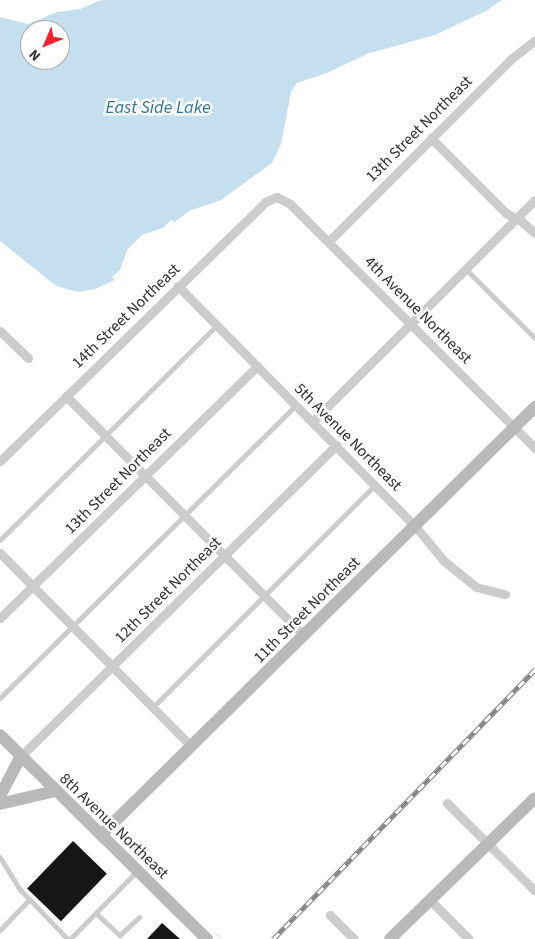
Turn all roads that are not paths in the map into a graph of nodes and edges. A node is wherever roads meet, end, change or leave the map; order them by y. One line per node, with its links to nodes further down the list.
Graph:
1 (535, 40): 2 (street, 13th Street Northeast)
2 (431, 138): 5 (street); 7 (street, 13th Street Northeast)
3 (277, 196): 7 (street, 4th Avenue Northeast); 9 (street, 14th Street Northeast)
4 (535, 200): 5 (street)
5 (517, 218): 6 (street); 8 (street)
6 (535, 233)
7 (328, 242): 10 (street, 4th Avenue Northeast)
8 (466, 269): 10 (street); 13 (lane)
9 (178, 286): 11 (street, 5th Avenue Northeast); 16 (street, 14th Street Northeast)
10 (411, 324): 19 (street); 20 (street, 4th Avenue Northeast)
11 (218, 326): 15 (street, 5th Avenue Northeast); 21 (lane)
12 (0, 330): 14 (street)
13 (535, 338)
14 (28, 358)
15 (257, 366): 17 (street, 5th Avenue Northeast); 25 (street, 13th Street Northeast)
16 (66, 396): 21 (street); 24 (street, 14th Street Northeast)
17 (296, 405): 19 (street, 5th Avenue Northeast); 27 (lane)
18 (535, 407): 20 (street, 11th Street Northeast)
19 (313, 421): 22 (street, 5th Avenue Northeast)
20 (515, 428): 23 (street, 4th Avenue Northeast); 28 (street, 11th Street Northeast)
21 (106, 436): 25 (street); 29 (lane)
22 (336, 445): 26 (street, 5th Avenue Northeast); 31 (street, 12th Street Northeast)
23 (535, 448)
24 (0, 461)
25 (145, 476): 27 (street); 32 (street, 13th Street Northeast)
26 (375, 485): 28 (street, 5th Avenue Northeast); 34 (lane)
27 (185, 516): 31 (street); 36 (lane)
28 (415, 526): 33 (street, 5th Avenue Northeast); 37 (street, 11th Street Northeast)
29 (0, 540)
30 (0, 553): 32 (street)
31 (224, 556): 34 (street); 38 (street, 12th Street Northeast)
32 (33, 586): 35 (street, 13th Street Northeast); 36 (street)
33 (505, 594)
34 (264, 596): 37 (street); 40 (lane)
35 (0, 618)
36 (72, 626): 38 (street); 39 (lane)
37 (304, 636): 43 (street, 11th Street Northeast)
38 (112, 666): 40 (street); 44 (street, 12th Street Northeast)
39 (0, 698)
40 (153, 707): 43 (street)
41 (0, 735): 42 (street, 8th Avenue Northeast)
42 (10, 745): 44 (street, 8th Avenue Northeast); 45 (street)
43 (192, 746): 51 (street, 11th Street Northeast)
44 (21, 756): 45 (street); 46 (street, 8th Avenue Northeast)
45 (11, 772): 47 (street)
46 (55, 791): 50 (street); 51 (street, 8th Avenue Northeast)
47 (0, 796)
48 (535, 798): 52 (street)
49 (447, 803): 52 (street)
50 (0, 804)
51 (101, 835): 54 (street, 8th Avenue Northeast)
52 (488, 844): 55 (street); 57 (street)
53 (0, 857): 56 (lane)
54 (137, 871): 58 (lane); 63 (street, 8th Avenue Northeast)
55 (535, 891)
56 (29, 900): 61 (lane); 62 (lane)
57 (430, 900): 65 (street); 66 (street)
58 (96, 913): 60 (lane); 62 (lane)
59 (330, 915): 64 (street)
60 (139, 917)
61 (0, 930)
62 (69, 939)
63 (207, 939)
64 (354, 939)
65 (390, 939)
66 (469, 939)

